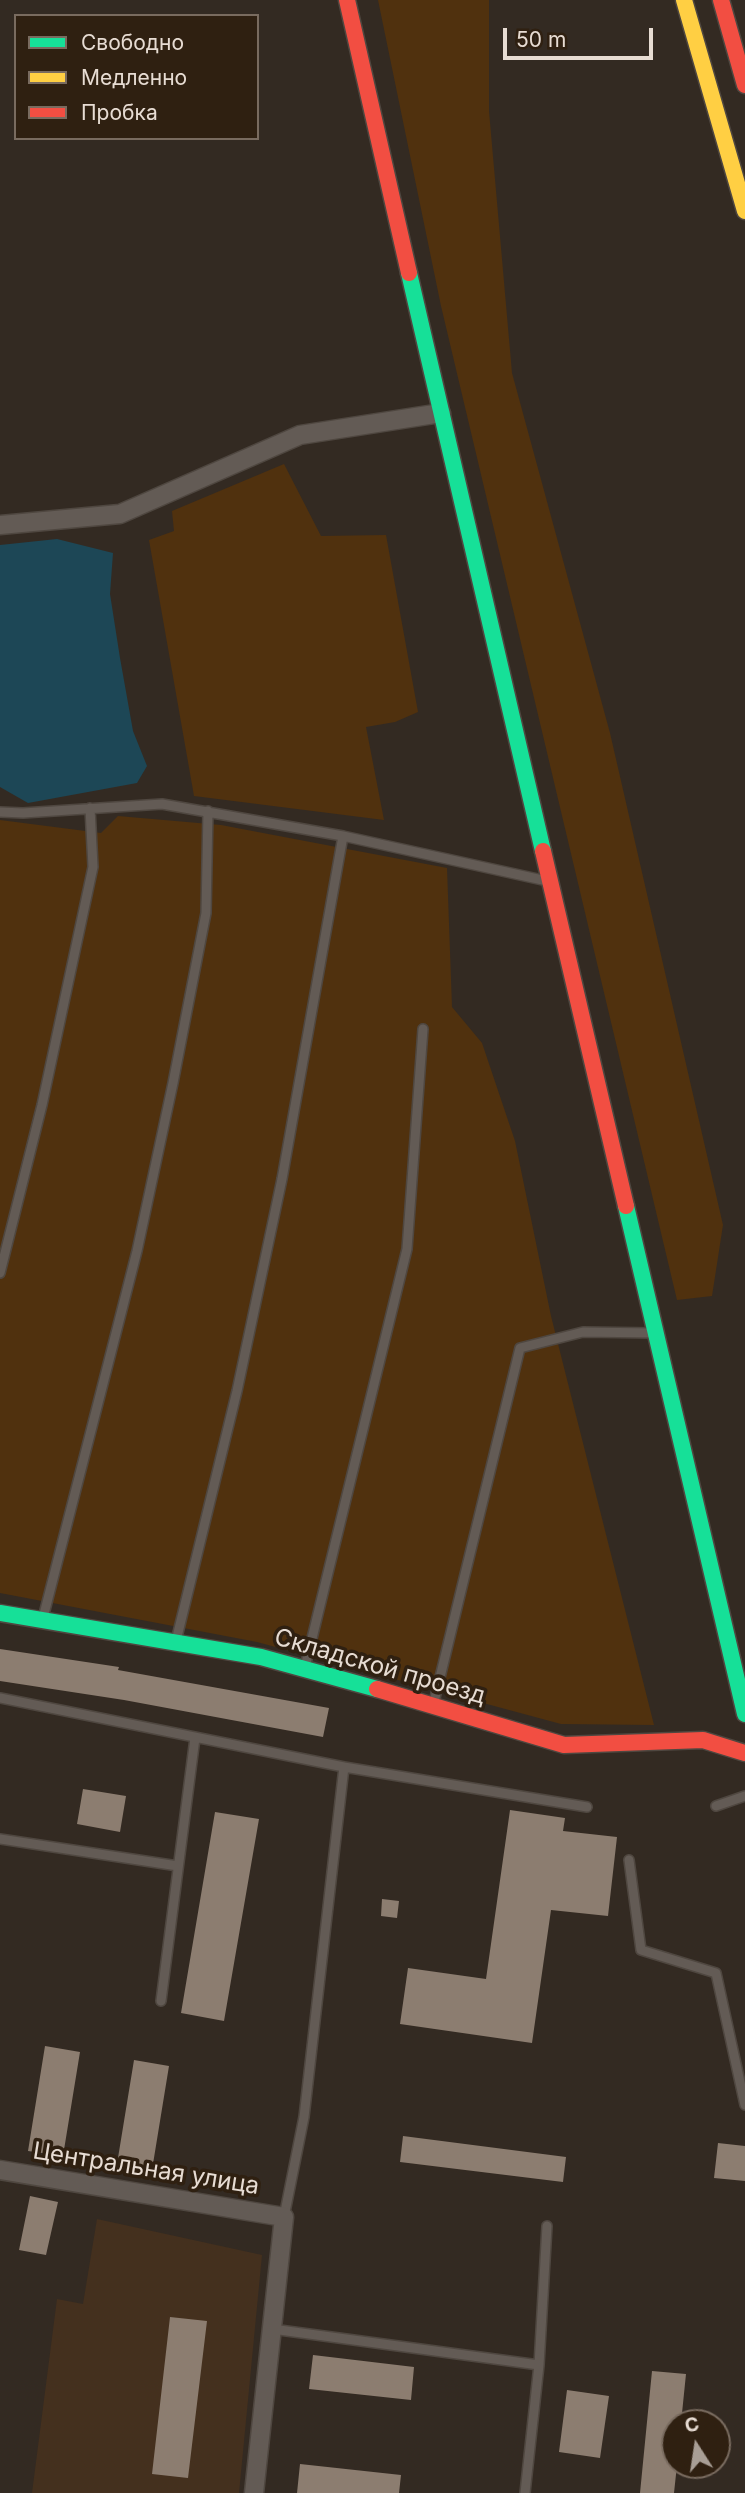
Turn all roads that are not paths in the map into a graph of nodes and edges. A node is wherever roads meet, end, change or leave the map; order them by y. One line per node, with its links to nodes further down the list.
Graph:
1 (347, 0): 6 (main road)
2 (684, 0): 5 (main road)
3 (721, 0): 4 (main road)
4 (745, 85)
5 (745, 211)
6 (441, 413): 7 (street); 12 (main road)
7 (0, 525)
8 (90, 808): 9 (lane); 10 (lane); 14 (lane)
9 (208, 811): 11 (lane); 17 (lane)
10 (0, 812)
11 (343, 836): 12 (lane); 18 (lane)
12 (551, 882): 15 (main road)
13 (423, 1029): 19 (lane)
14 (0, 1273)
15 (656, 1333): 21 (lane); 22 (main road)
16 (0, 1613): 17 (main road, Складской проезд)
17 (42, 1620): 18 (main road, Складской проезд)
18 (176, 1643): 19 (main road, Складской проезд)
19 (304, 1669): 21 (main road, Складской проезд)
20 (0, 1698): 23 (lane)
21 (434, 1704): 24 (main road, Складской проезд)
22 (745, 1714)
23 (195, 1738): 25 (lane); 31 (lane)
24 (745, 1753)
25 (344, 1767): 27 (lane); 35 (lane)
26 (745, 1796): 28 (lane)
27 (587, 1807)
28 (716, 1807)
29 (0, 1839): 31 (lane)
30 (629, 1860): 33 (lane)
31 (178, 1866): 32 (lane)
32 (161, 2001)
33 (745, 2105)
34 (0, 2170): 35 (street, Центральная улица)
35 (284, 2217): 37 (street)
36 (547, 2226): 38 (lane)
37 (272, 2329): 38 (lane); 39 (street)
38 (539, 2365): 40 (lane)
39 (254, 2493)
40 (525, 2493)

